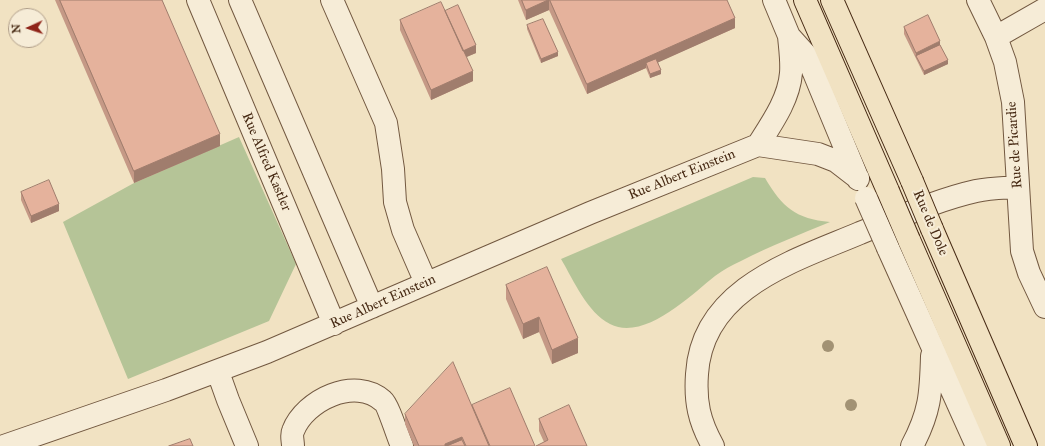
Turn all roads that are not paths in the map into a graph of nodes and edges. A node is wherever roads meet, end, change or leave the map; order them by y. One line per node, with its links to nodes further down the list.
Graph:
1 (198, 0): 17 (street, Rue Alfred Kastler)
2 (240, 0): 15 (street)
3 (332, 0): 14 (street)
4 (774, 0): 9 (street)
5 (805, 0): 27 (main road, Rue de Dole, bridge)
6 (832, 0): 28 (main road, Rue de Dole, bridge)
7 (978, 0): 10 (street, Rue de Picardie)
8 (1045, 9): 10 (street)
9 (790, 36): 11 (street); 12 (street)
10 (996, 38): 13 (street, Rue de Picardie)
11 (758, 145): 12 (street); 14 (street, Rue Albert Einstein)
12 (858, 178): 18 (street, bridge)
13 (1018, 187): 16 (street, Rue de Picardie); 25 (street)
14 (426, 283): 15 (street, Rue Albert Einstein)
15 (372, 307): 17 (street, Rue Albert Einstein)
16 (1045, 307)
17 (334, 324): 19 (street, Rue Albert Einstein)
18 (932, 349): 20 (street); 26 (street)
19 (218, 372): 21 (street, Rue Albert Einstein); 22 (street)
20 (975, 445)
21 (4, 446)
22 (247, 446)
23 (293, 446): 24 (street)
24 (402, 446)
25 (713, 446)
26 (912, 446)
27 (999, 446)
28 (1026, 446)

